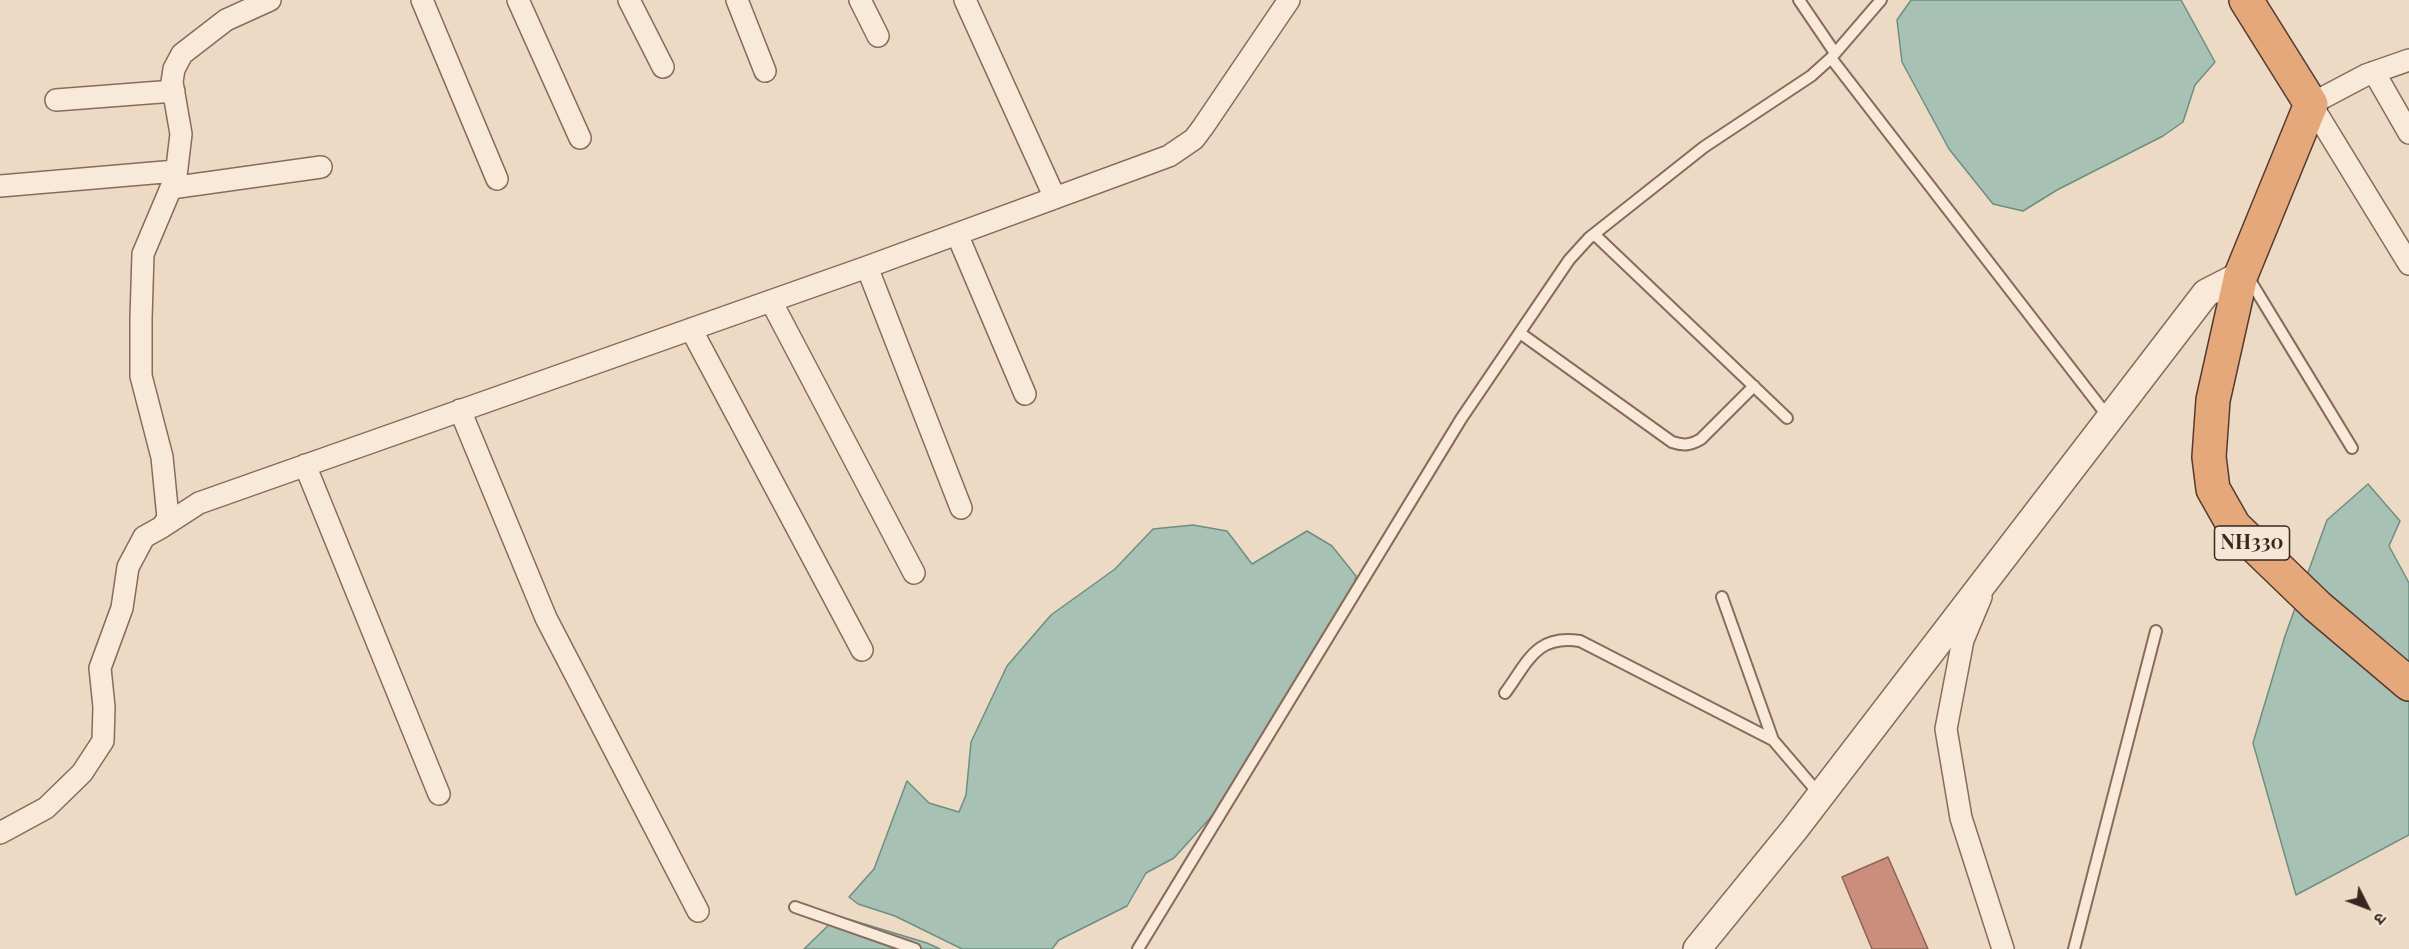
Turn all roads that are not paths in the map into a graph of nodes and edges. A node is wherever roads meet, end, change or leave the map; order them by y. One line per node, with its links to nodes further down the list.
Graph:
1 (270, 0): 18 (street)
2 (422, 0): 24 (street)
3 (518, 0): 22 (street)
4 (629, 0): 15 (street)
5 (737, 0): 16 (street)
6 (860, 0): 12 (street)
7 (965, 0): 27 (street)
8 (1289, 0): 27 (street)
9 (1799, 0): 13 (lane)
10 (1881, 0): 13 (lane)
11 (2246, 0): 20 (highway)
12 (878, 36)
13 (1833, 56): 29 (lane); 40 (lane)
14 (2409, 60): 17 (street)
15 (663, 67)
16 (765, 71)
17 (2374, 72): 20 (street); 21 (street)
18 (174, 91): 19 (street); 25 (street)
19 (56, 100)
20 (2311, 104): 30 (street); 32 (highway, NH330)
21 (2409, 133)
22 (580, 138)
23 (321, 168): 25 (street)
24 (497, 178)
25 (174, 179): 26 (street); 44 (street)
26 (0, 186)
27 (1055, 198): 28 (street)
28 (957, 234): 31 (street); 37 (street)
29 (1594, 234): 35 (lane); 36 (lane)
30 (2409, 264)
31 (867, 267): 33 (street); 43 (street)
32 (2242, 272): 40 (street); 41 (lane); 50 (highway, NH330)
33 (771, 301): 34 (street); 46 (street)
34 (690, 329): 38 (street); 49 (street)
35 (1520, 333): 36 (lane); 59 (lane)
36 (1754, 386): 39 (lane)
37 (1025, 393)
38 (460, 410): 42 (street); 57 (street)
39 (1787, 418)
40 (2109, 418): 45 (street)
41 (2352, 448)
42 (305, 465): 44 (street); 53 (street)
43 (962, 508)
44 (162, 527): 55 (street)
45 (1991, 571): 54 (street); 61 (street)
46 (914, 573)
47 (1722, 597): 52 (lane)
48 (2156, 631): 62 (lane)
49 (862, 651)
50 (2409, 684)
51 (1505, 693): 52 (lane)
52 (1773, 740): 54 (lane)
53 (439, 794)
54 (1820, 796): 60 (street)
55 (0, 833)
56 (795, 907): 58 (lane)
57 (698, 911)
58 (915, 949)
59 (1138, 949)
60 (1697, 949)
61 (2003, 949)
62 (2074, 949)

